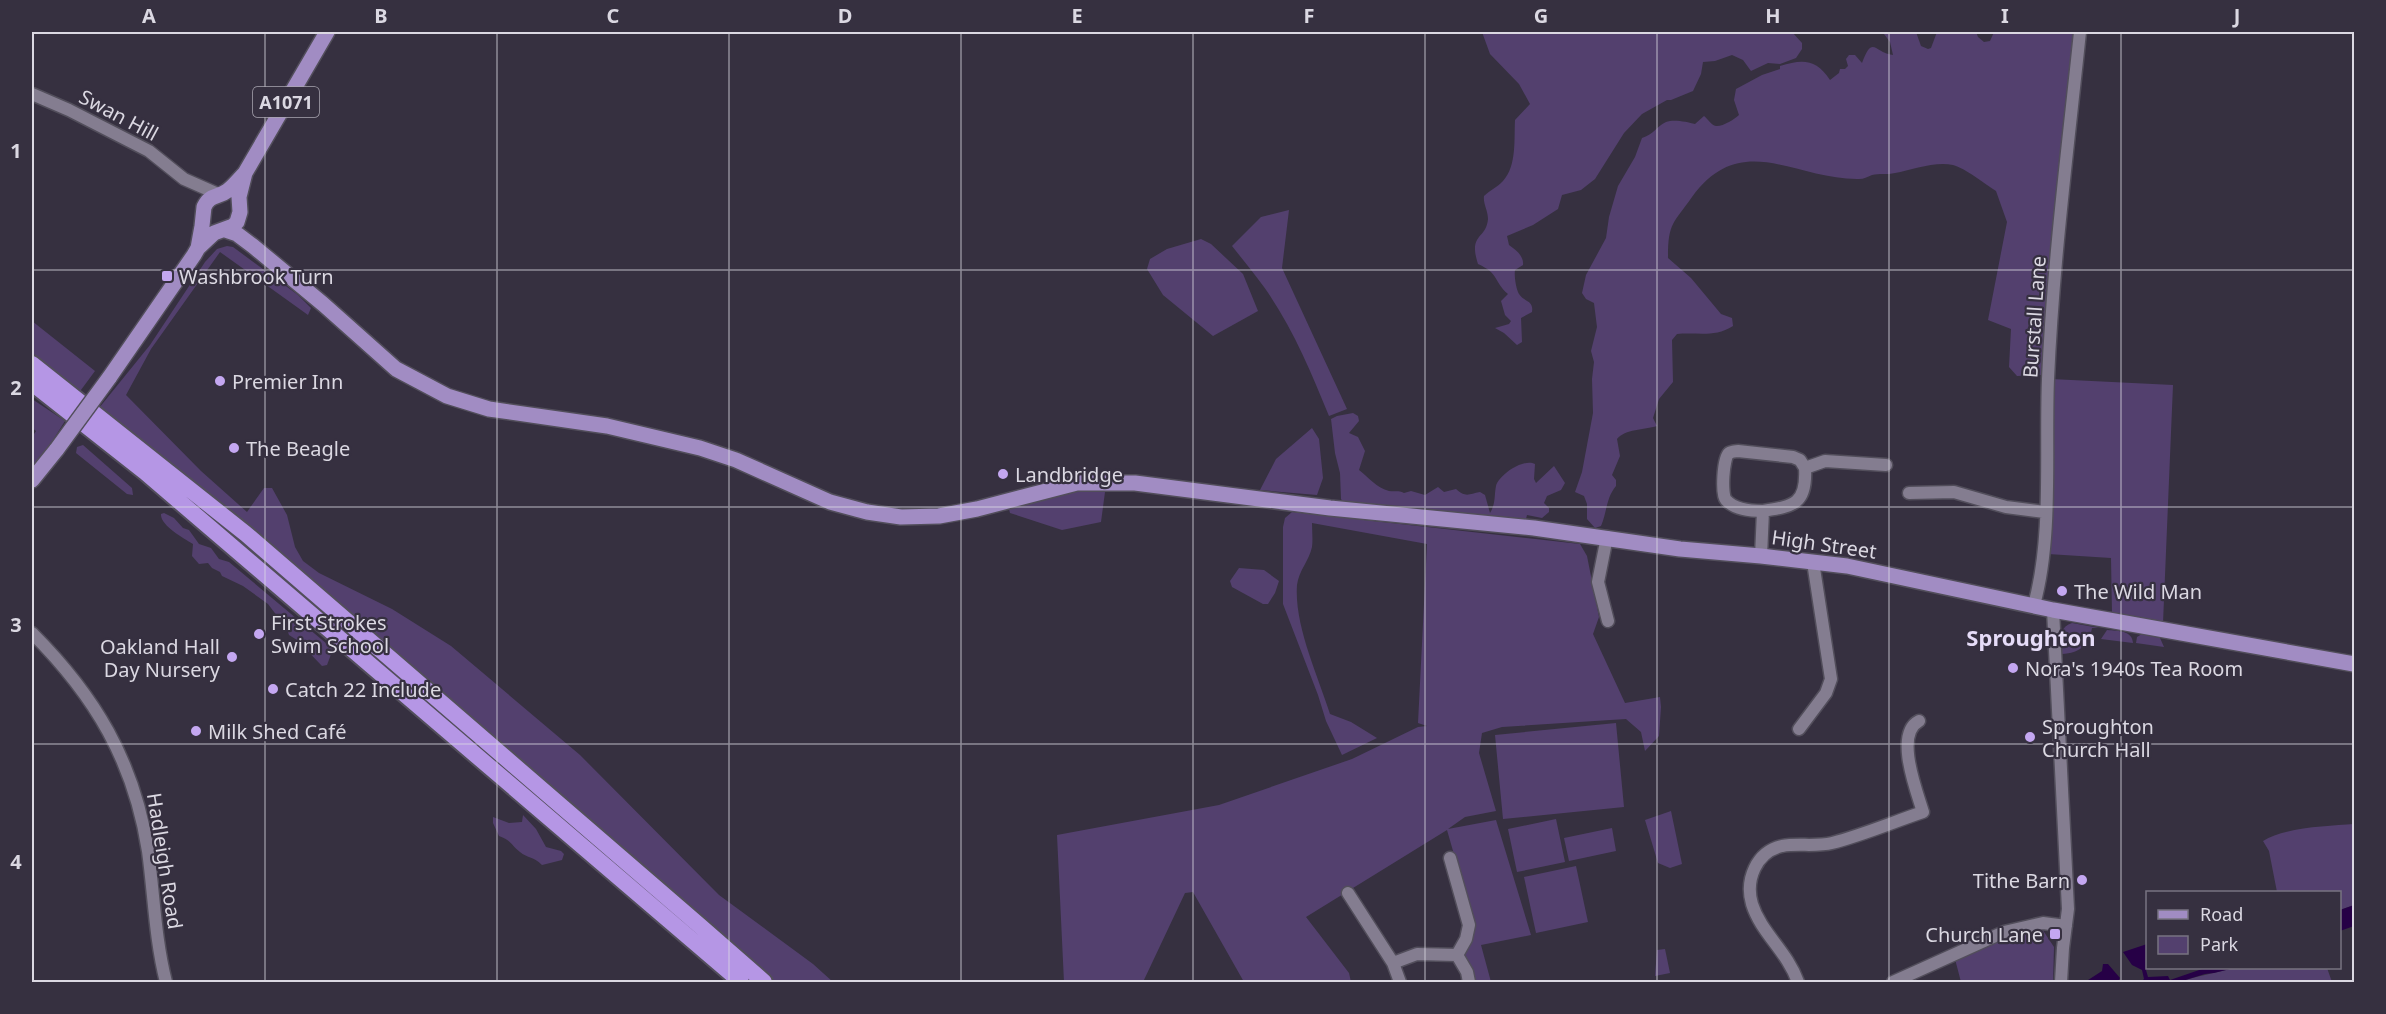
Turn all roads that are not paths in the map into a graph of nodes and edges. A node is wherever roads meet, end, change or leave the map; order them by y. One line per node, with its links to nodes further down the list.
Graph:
1 (327, 32): 4 (main road, A1071)
2 (2080, 32): 19 (street, Burstall Lane)
3 (32, 94): 5 (street, Swan Hill)
4 (245, 173): 6 (main road, A1071); 7 (main road, A1071)
5 (184, 179): 6 (street, Swan Hill); 8 (street, Swan Hill)
6 (220, 194): 7 (main road); 8 (main road)
7 (239, 210): 9 (main road); 10 (main road)
8 (204, 212): 9 (main road); 11 (main road)
9 (222, 230): 10 (main road, High Street); 11 (main road)
10 (253, 246): 20 (main road, High Street)
11 (198, 248): 16 (main road, bridge)
12 (32, 364): 37 (highway)
13 (32, 383): 36 (highway)
14 (1886, 465): 15 (street)
15 (1805, 468): 18 (street); 18 (street)
16 (32, 480)
17 (1909, 493): 19 (street)
18 (1763, 511): 21 (street)
19 (2045, 512): 23 (street, Burstall Lane)
20 (1607, 537): 21 (main road, High Street); 25 (street)
21 (1761, 556): 22 (main road, High Street)
22 (1813, 562): 23 (main road, High Street); 29 (street)
23 (2034, 605): 24 (main road, High Street)
24 (2053, 610): 27 (main road, High Street); 32 (street)
25 (1608, 621)
26 (32, 633): 35 (street, Hadleigh Road)
27 (2355, 664)
28 (1919, 721): 40 (street)
29 (1799, 729)
30 (1450, 858): 33 (street)
31 (1348, 893): 34 (street)
32 (2066, 926): 41 (street); 42 (street)
33 (1457, 955): 34 (street); 39 (street)
34 (1393, 963): 38 (street)
35 (166, 982)
36 (741, 982)
37 (764, 982)
38 (1400, 982)
39 (1469, 982)
40 (1798, 982)
41 (1893, 982)
42 (2061, 982)

